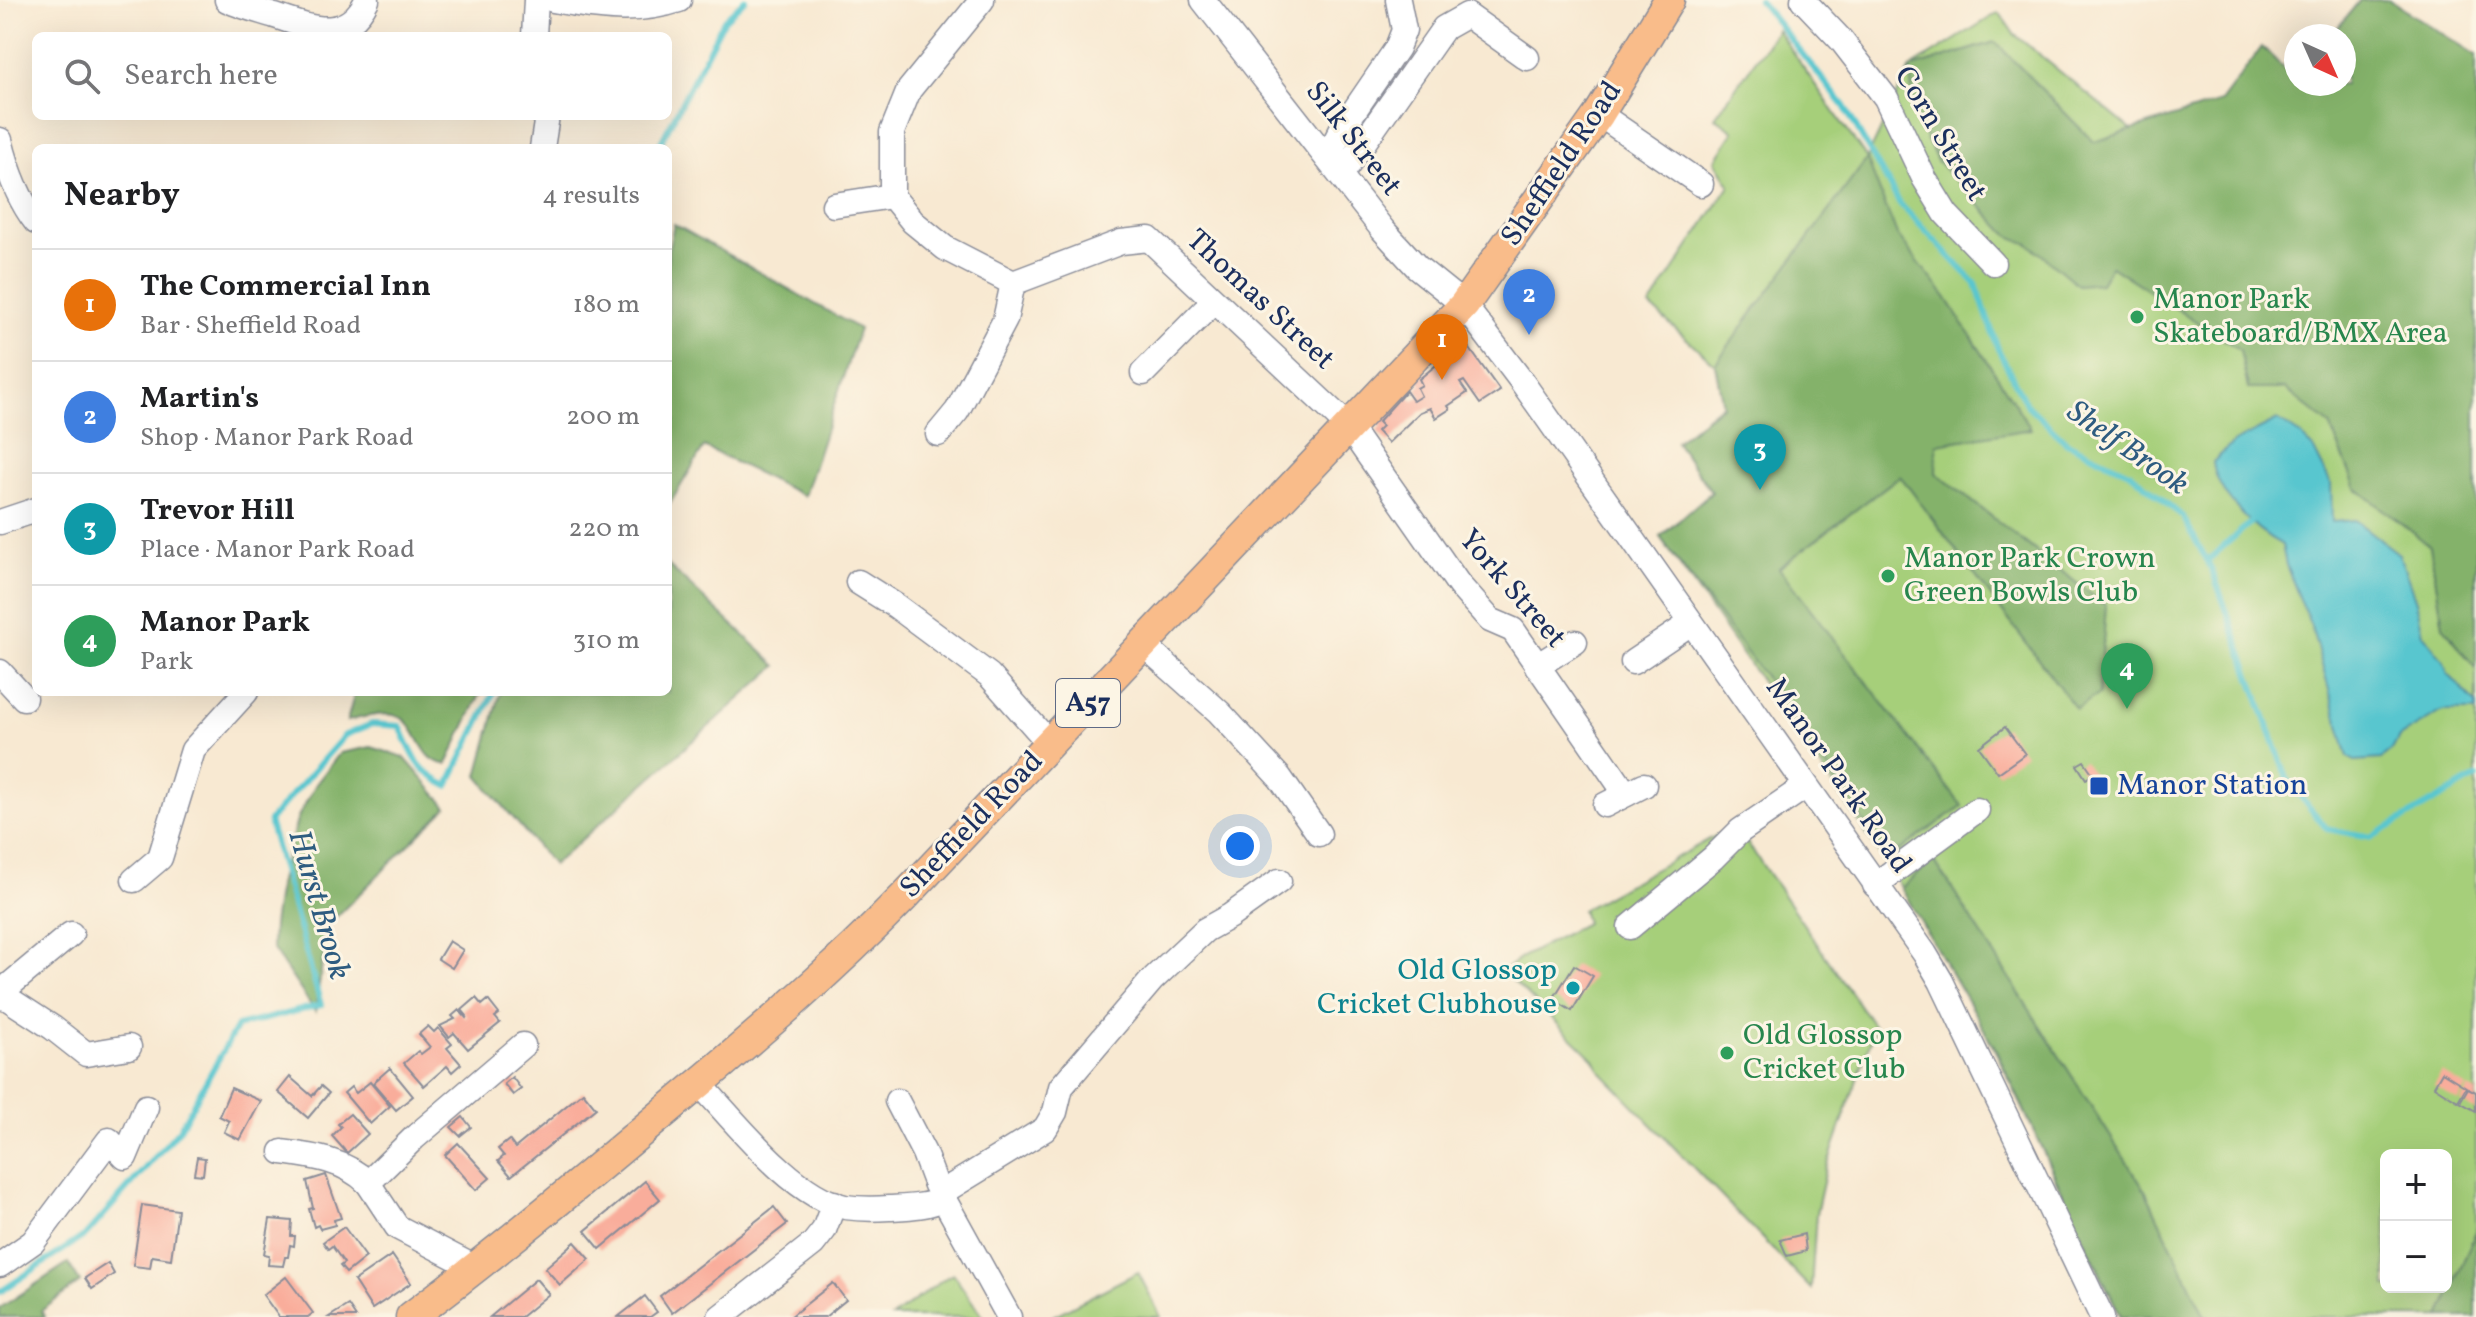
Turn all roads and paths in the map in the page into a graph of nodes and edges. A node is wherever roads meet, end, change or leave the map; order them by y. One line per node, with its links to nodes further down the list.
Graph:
1 (227, 0): 2 (street)
2 (367, 0)
3 (536, 0): 11 (street)
4 (553, 0): 5 (street)
5 (679, 0)
6 (982, 0): 19 (street)
7 (1203, 0): 17 (street, Silk Street)
8 (1398, 0): 17 (street)
9 (1669, 0): 13 (main road, Sheffield Road / A57)
10 (1803, 0): 22 (street, Corn Street)
11 (534, 32)
12 (1527, 58): 17 (street)
13 (1599, 114): 18 (street); 25 (main road, Sheffield Road / A57)
14 (546, 120): 15 (street)
15 (543, 144)
16 (1, 150): 21 (street)
17 (1334, 166): 25 (street, Silk Street)
18 (1701, 184)
19 (892, 196): 20 (street); 23 (street)
20 (834, 205)
21 (32, 217)
22 (1993, 263)
23 (1013, 283): 24 (street, Thomas Street); 28 (street)
24 (1214, 301): 26 (street); 27 (street, Thomas Street)
25 (1464, 305): 27 (main road, Sheffield Road / A57); 32 (street, Manor Park Road)
26 (1143, 373)
27 (1348, 426): 34 (main road, Sheffield Road / A57); 36 (street, York Street)
28 (938, 434)
29 (32, 511): 30 (street)
30 (0, 522)
31 (858, 582): 40 (street)
32 (1691, 623): 35 (street); 41 (street, Manor Park Road)
33 (1575, 642): 36 (street)
34 (1143, 644): 40 (main road, Sheffield Road / A57); 44 (street)
35 (1633, 662)
36 (1537, 666): 42 (street, York Street)
37 (0, 672): 39 (street)
38 (242, 696): 45 (street)
39 (24, 698)
40 (1050, 744): 53 (main road, Sheffield Road / A57)
41 (1806, 786): 47 (street, Manor Park Road); 48 (street)
42 (1625, 795)
43 (1977, 810): 47 (street)
44 (1319, 834)
45 (134, 880)
46 (1279, 881): 58 (street)
47 (1875, 885): 65 (street, Manor Park Road)
48 (1630, 927)
49 (71, 934): 50 (street)
50 (0, 995): 52 (street)
51 (523, 1045): 57 (street)
52 (129, 1047)
53 (699, 1083): 59 (street); 61 (main road, Sheffield Road / A57)
54 (897, 1101): 58 (street)
55 (146, 1107): 60 (street)
56 (282, 1152): 57 (street)
57 (368, 1183): 61 (street)
58 (942, 1196): 59 (street); 64 (street)
59 (834, 1203): 63 (street)
60 (0, 1265)
61 (473, 1270): 62 (main road, Sheffield Road / A57)
62 (411, 1317)
63 (720, 1317)
64 (1009, 1317)
65 (2102, 1317)

